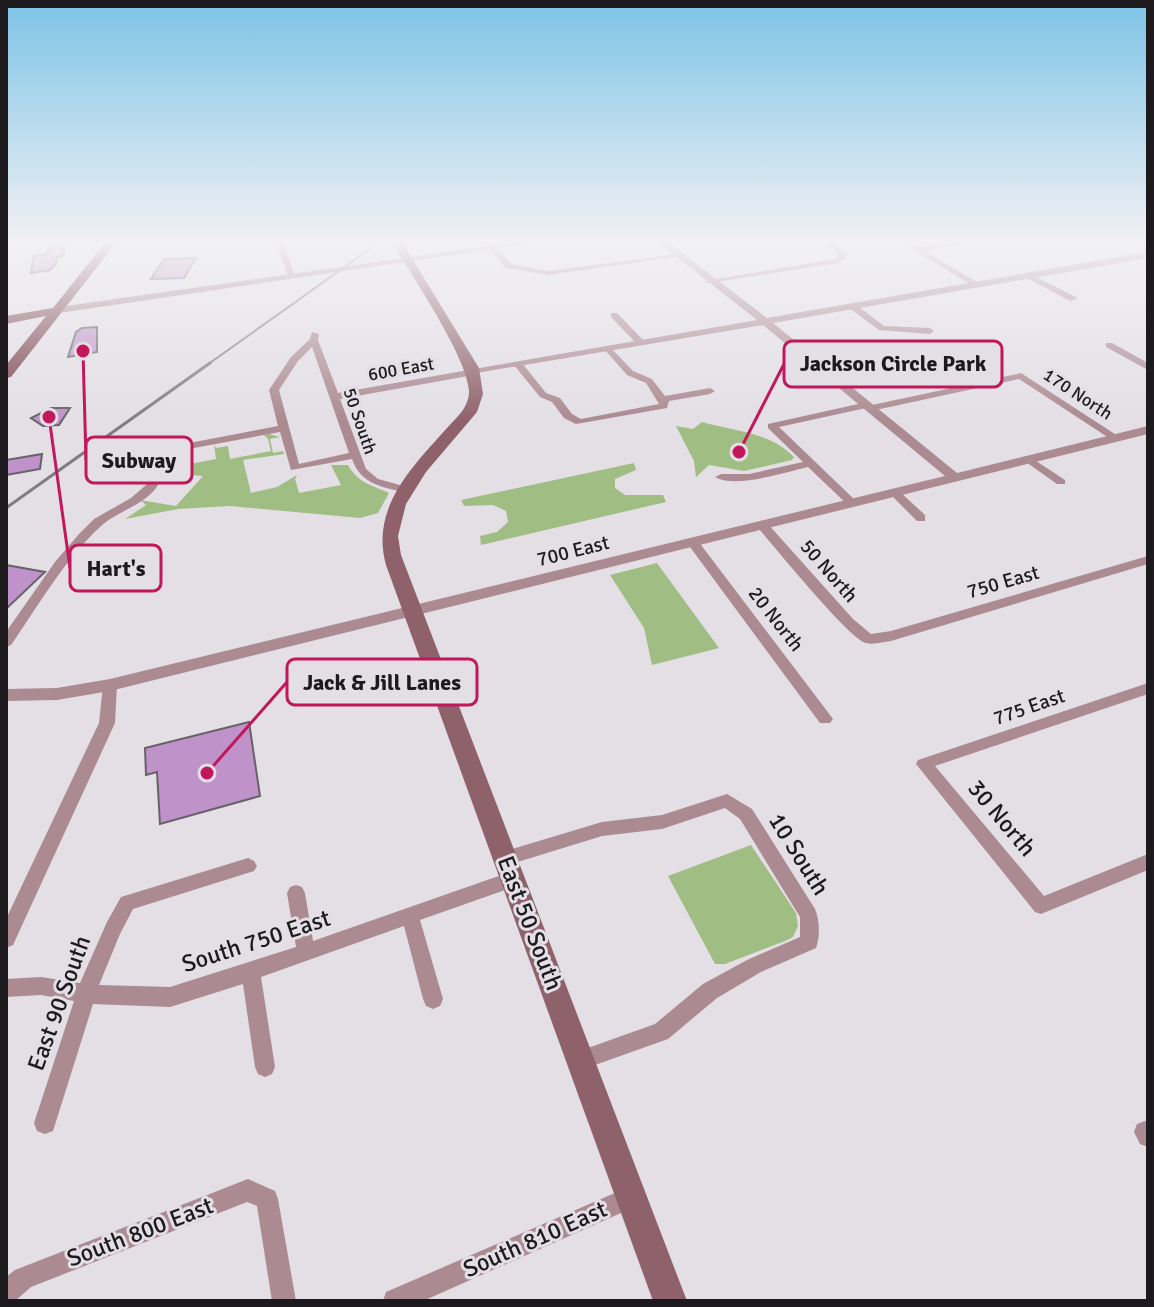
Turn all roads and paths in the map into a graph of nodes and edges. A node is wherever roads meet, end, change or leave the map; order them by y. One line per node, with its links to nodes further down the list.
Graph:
1 (67, 300): 7 (main road)
2 (128, 300): 7 (street)
3 (433, 300): 17 (main road)
4 (733, 300): 10 (street)
5 (888, 300): 6 (street)
6 (852, 306): 10 (street); 11 (street)
7 (59, 310): 9 (main road); 18 (main road)
8 (614, 315): 12 (street)
9 (6, 318)
10 (763, 322): 12 (street); 22 (street)
11 (930, 331)
12 (641, 343): 14 (street)
13 (1109, 345): 16 (street)
14 (609, 349): 15 (street); 21 (street)
15 (519, 365): 17 (street); 21 (street)
16 (1148, 367)
17 (474, 372): 20 (street, 600 East); 32 (main road)
18 (6, 374)
19 (710, 391): 21 (street)
20 (335, 397): 23 (street, 50 South); 26 (street, 50 South)
21 (664, 400)
22 (869, 407): 25 (street, 170 North); 28 (street); 30 (street)
23 (284, 428): 26 (street); 41 (street)
24 (1147, 432): 25 (street, 700 East)
25 (1116, 438): 27 (street, 700 East)
26 (355, 455): 32 (street, 50 South)
27 (1030, 460): 30 (street, 700 East); 31 (street)
28 (811, 463): 29 (street); 34 (street)
29 (721, 477)
30 (956, 478): 33 (street, 700 East)
31 (1061, 482)
32 (407, 490): 39 (main road, East 50 South)
33 (895, 493): 34 (street, 700 East); 35 (street)
34 (853, 504): 36 (street, 700 East)
35 (921, 518)
36 (763, 526): 37 (street, 700 East); 40 (street, 50 North)
37 (694, 544): 39 (street, 700 East); 45 (street, 20 North)
38 (1148, 560): 40 (street, 750 East)
39 (413, 613): 42 (street, 700 East); 50 (main road, East 50 South)
40 (868, 639)
41 (6, 642)
42 (110, 685): 44 (street, 700 East); 53 (street)
43 (1148, 688): 46 (street, 775 East)
44 (6, 695)
45 (825, 719)
46 (924, 764): 48 (street, 30 North)
47 (727, 801): 50 (street, South 750 East); 59 (street, 10 South)
48 (1148, 862)
49 (248, 866): 57 (street, East 90 South)
50 (509, 869): 52 (street, South 750 East); 59 (main road, East 50 South)
51 (296, 893): 54 (street)
52 (410, 916): 54 (street, South 750 East); 58 (street)
53 (6, 939)
54 (306, 953): 55 (street, South 750 East)
55 (251, 972): 57 (street, South 750 East); 60 (street)
56 (6, 988): 57 (street, South 750 East)
57 (88, 994): 61 (street, East 90 South)
58 (433, 999)
59 (581, 1060): 62 (main road, East 50 South)
60 (265, 1067)
61 (45, 1123)
62 (631, 1197): 65 (street, South 810 East); 66 (main road, East 50 South)
63 (11, 1289): 64 (street, South 800 East)
64 (284, 1301)
65 (395, 1301)
66 (670, 1301)

